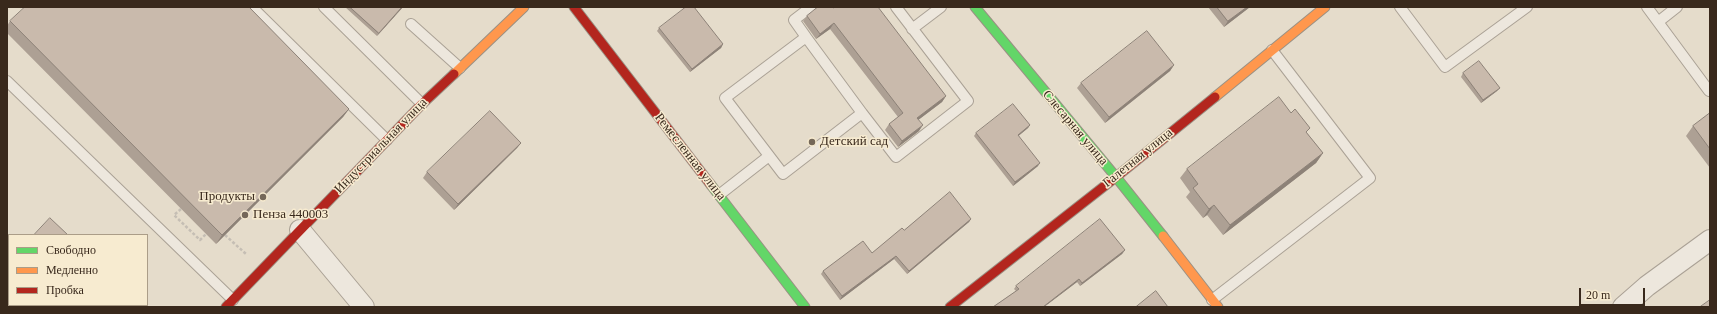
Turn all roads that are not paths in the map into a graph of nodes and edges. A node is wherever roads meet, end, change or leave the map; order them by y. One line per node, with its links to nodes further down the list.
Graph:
1 (252, 7): 24 (lane)
2 (324, 7): 22 (lane)
3 (524, 7): 19 (street, Индустриальная улица)
4 (574, 7): 27 (street, Ремесленная улица)
5 (811, 7): 17 (lane)
6 (896, 7): 16 (lane)
7 (941, 7): 16 (lane)
8 (975, 7): 26 (street, Слесарная улица)
9 (1325, 7): 18 (street, Галетная улица)
10 (1400, 7): 11 (lane)
11 (1527, 7)
12 (1647, 7): 14 (lane)
13 (1678, 7): 14 (lane)
14 (1658, 22): 21 (lane)
15 (411, 24): 19 (lane)
16 (912, 29): 23 (lane)
17 (806, 36): 23 (lane); 25 (lane)
18 (1272, 50): 26 (street, Галетная улица); 30 (lane)
19 (460, 68): 22 (street, Индустриальная улица)
20 (7, 81): 31 (lane)
21 (1709, 91)
22 (422, 104): 24 (street, Индустриальная улица)
23 (862, 113): 25 (lane)
24 (387, 140): 28 (street, Индустриальная улица)
25 (769, 156): 27 (lane)
26 (1116, 177): 30 (street, Слесарная улица); 34 (street, Галетная улица)
27 (719, 195): 33 (street, Ремесленная улица)
28 (300, 230): 31 (street, Индустриальная улица); 32 (street)
29 (1710, 240): 35 (street)
30 (1215, 303)
31 (229, 304)
32 (364, 307)
33 (805, 307)
34 (950, 307)
35 (1623, 307)

